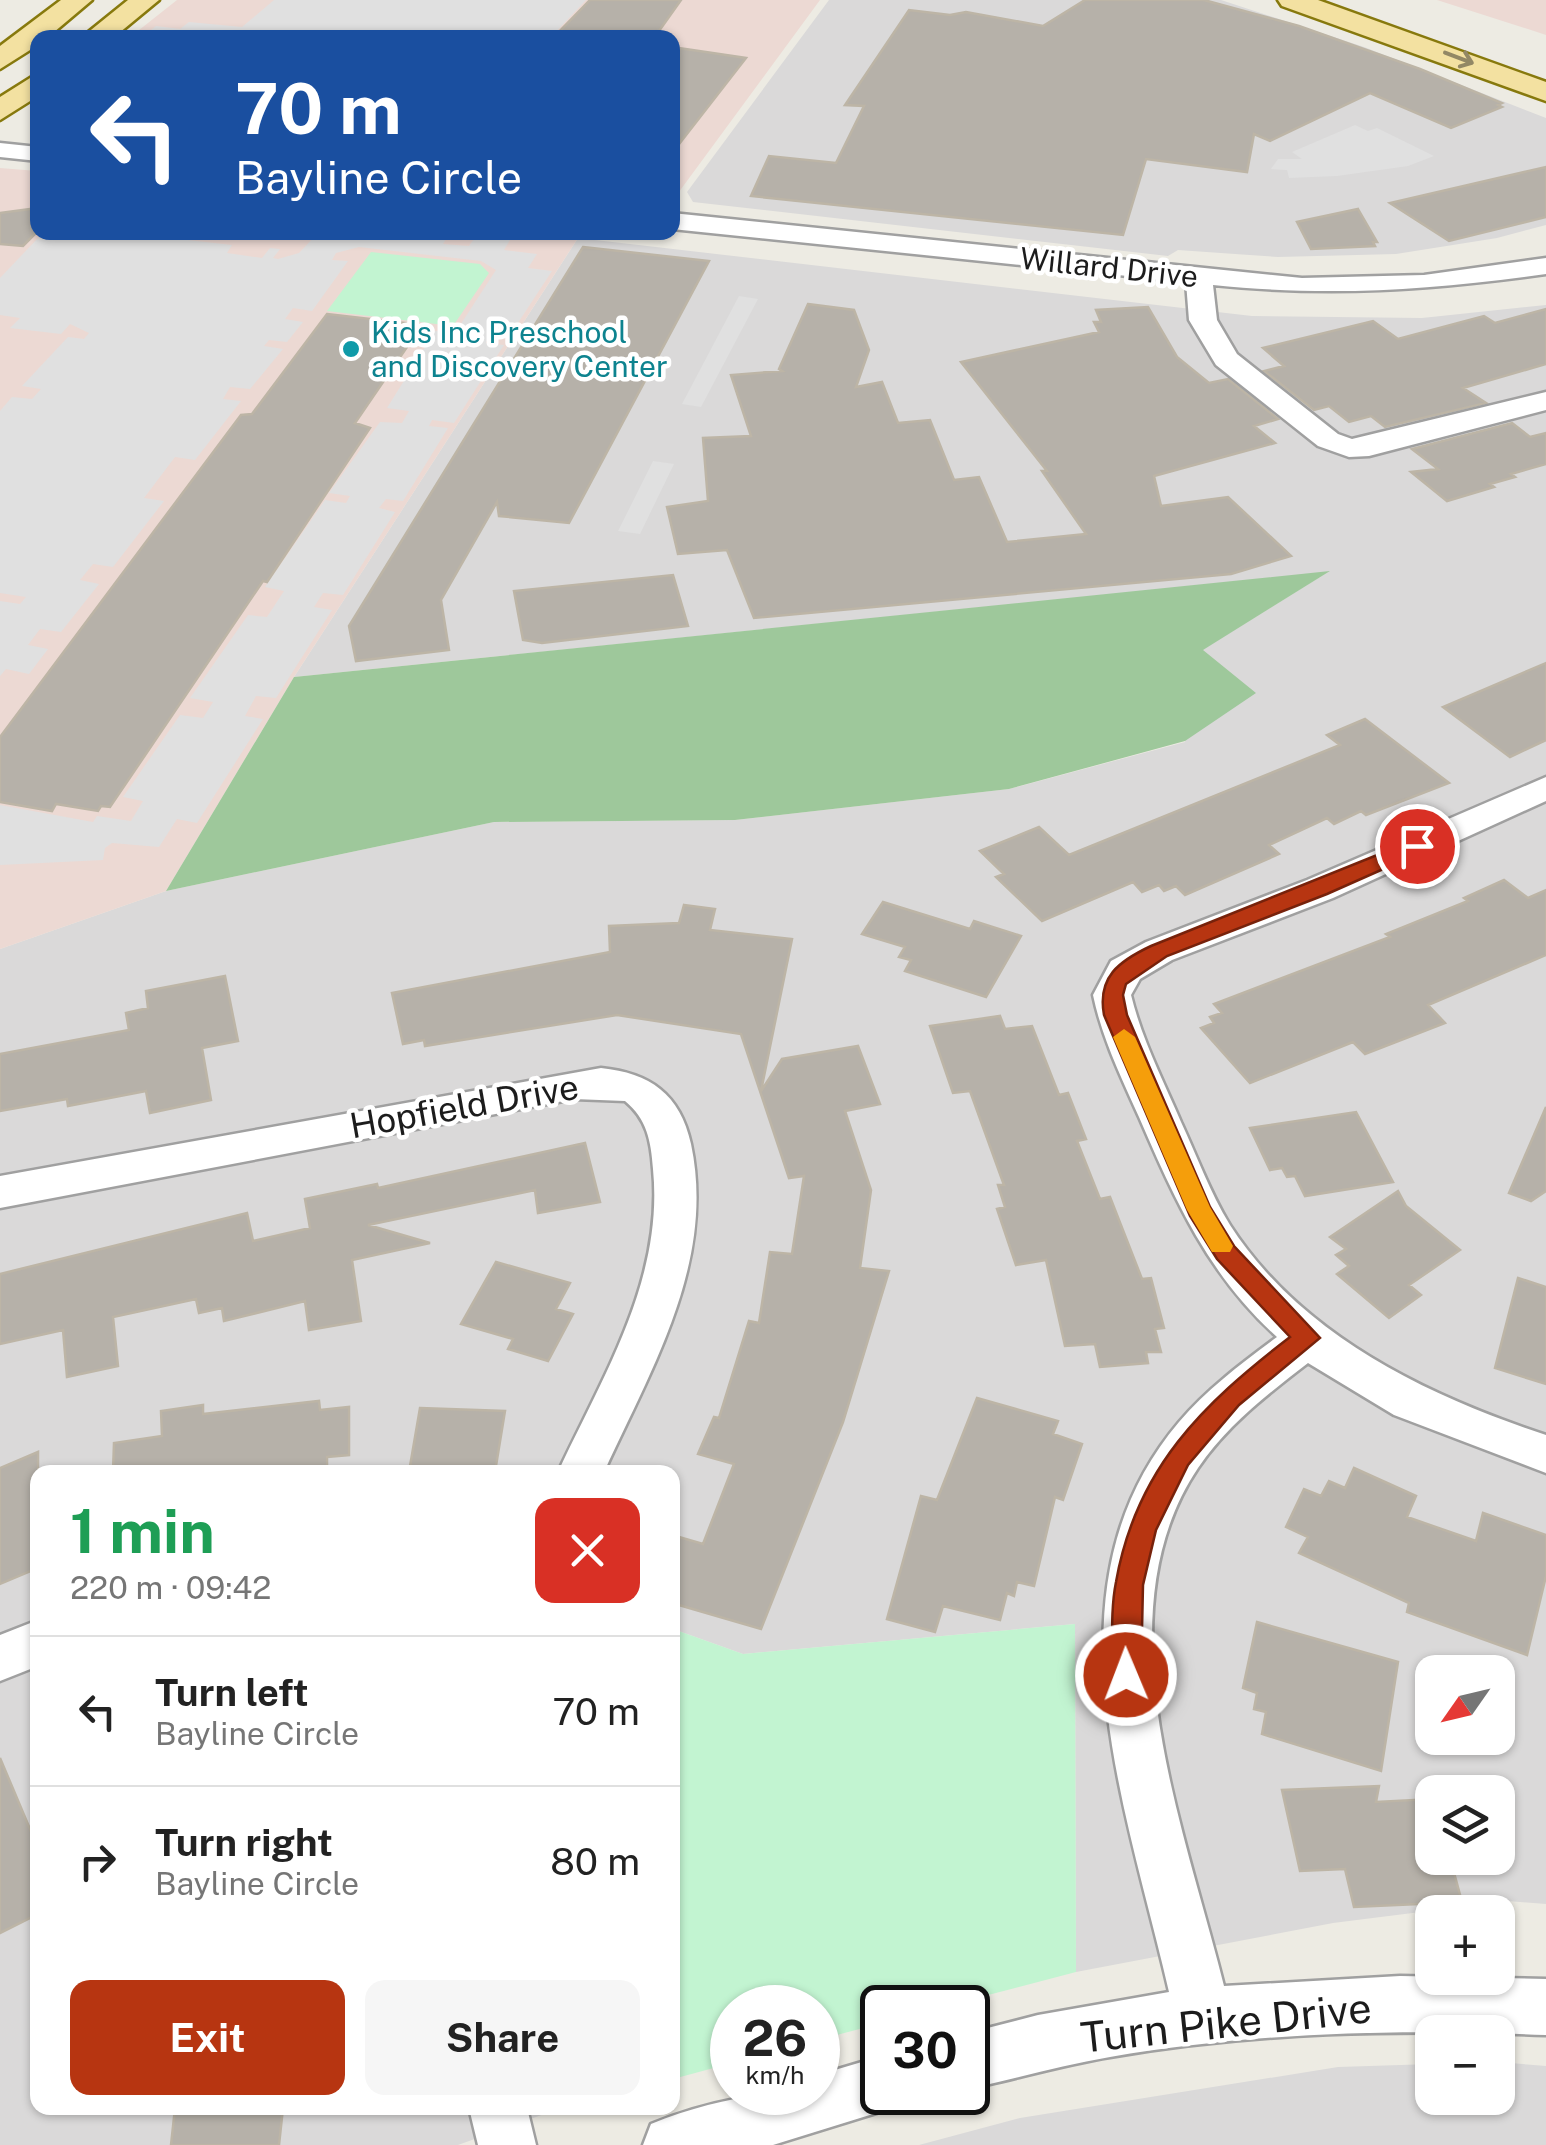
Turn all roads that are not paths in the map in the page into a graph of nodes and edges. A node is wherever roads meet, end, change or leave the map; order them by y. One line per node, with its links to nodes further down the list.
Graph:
1 (78, 0): 5 (main road)
2 (1292, 0): 11 (main road, one-way to 11)
3 (1368, 0): 9 (main road)
4 (134, 2): 6 (main road)
5 (39, 30)
6 (104, 30)
7 (30, 37): 8 (main road)
8 (0, 60)
9 (1546, 64)
10 (30, 88): 12 (main road)
11 (1546, 92)
12 (0, 111)
13 (0, 150): 14 (street)
14 (30, 153)
15 (680, 222): 17 (street, Willard Drive)
16 (1546, 266): 17 (street, Willard Drive)
17 (1199, 277): 18 (street)
18 (1546, 402)
19 (1546, 788): 21 (street)
20 (0, 1192): 23 (street, Hopfield Drive)
21 (1308, 1338): 22 (street); 27 (street)
22 (1546, 1454)
23 (584, 1465)
24 (30, 1646): 25 (street)
25 (0, 1659)
26 (1546, 2008): 27 (street, Turn Pike Drive)
27 (1203, 2016): 28 (street, Turn Pike Drive)
28 (990, 2056)
29 (860, 2091): 32 (street)
30 (500, 2115): 31 (street)
31 (507, 2145)
32 (672, 2145)

